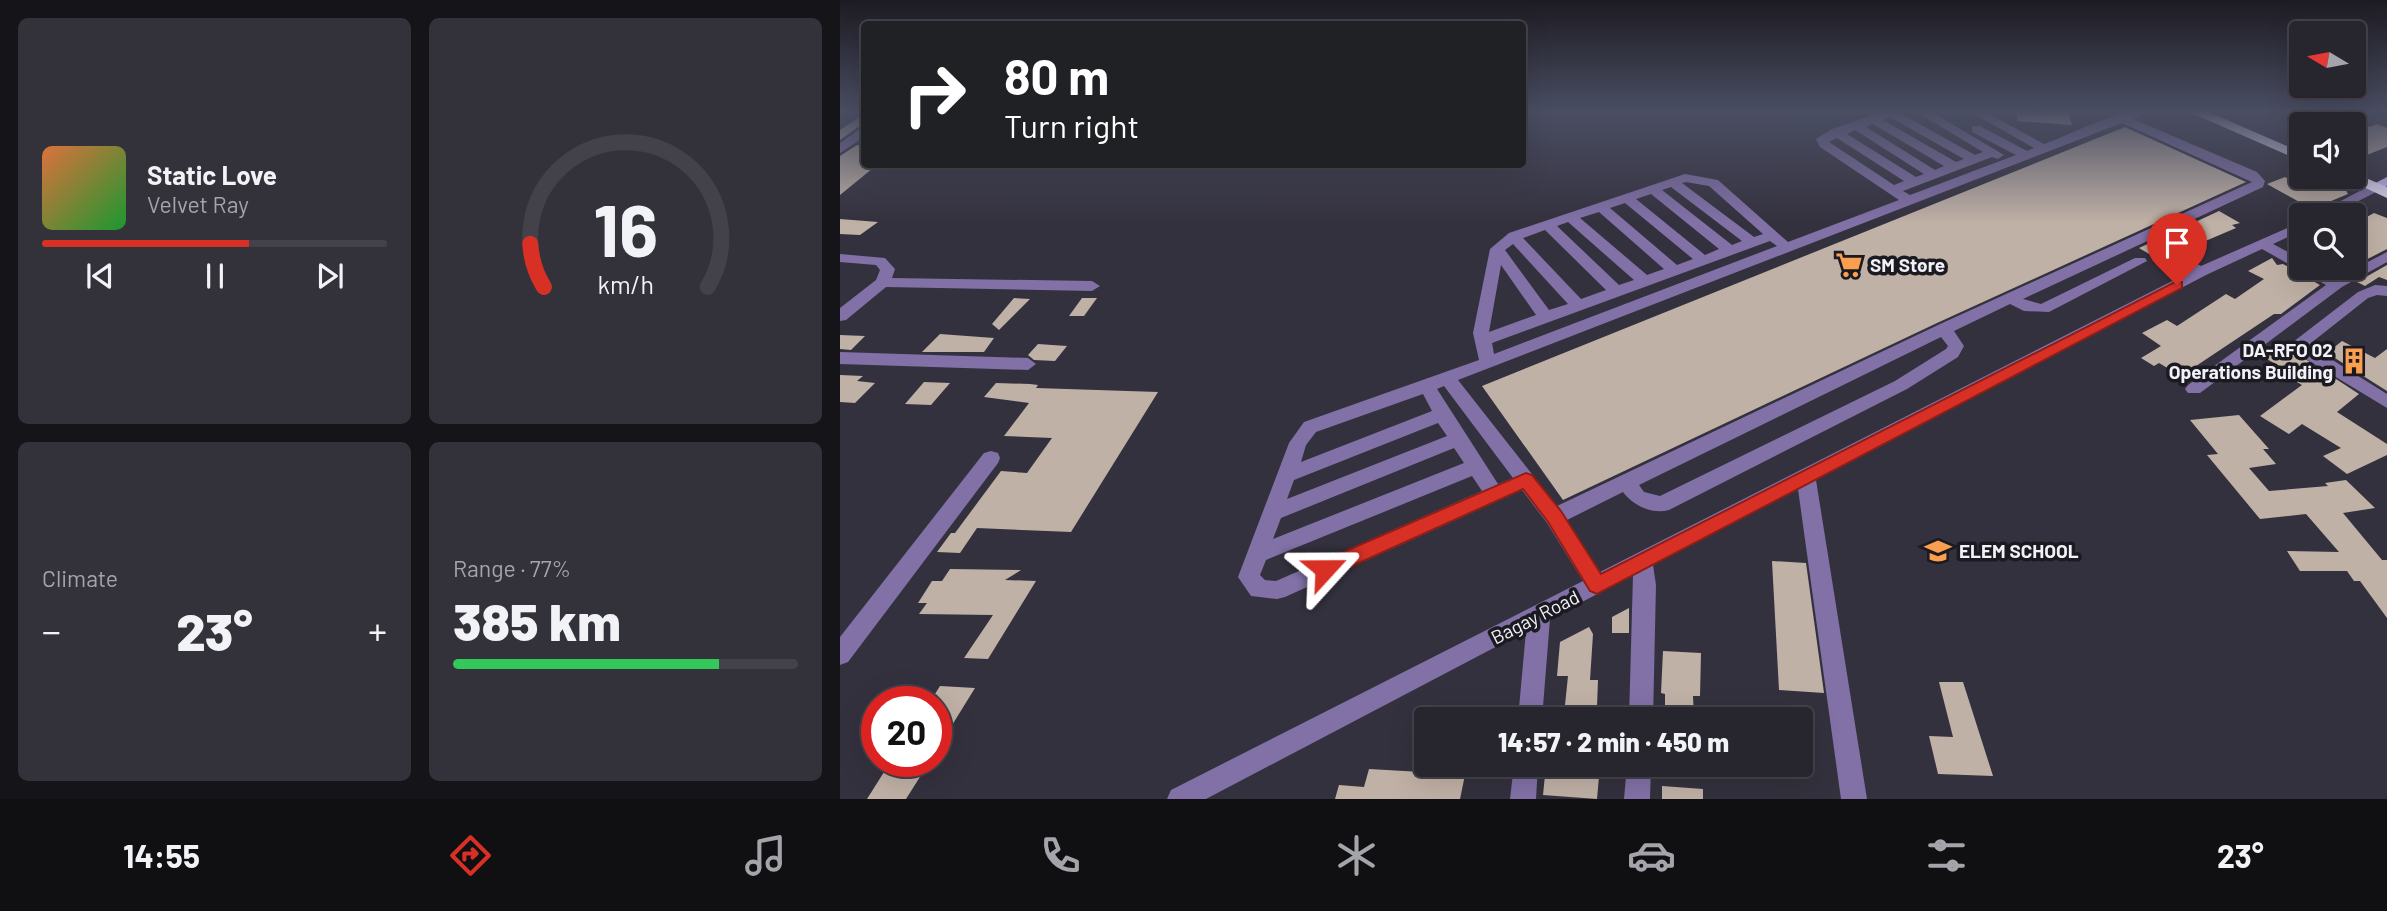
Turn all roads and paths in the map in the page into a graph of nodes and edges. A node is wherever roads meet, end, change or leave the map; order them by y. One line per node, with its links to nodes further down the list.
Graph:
1 (1830, 148): 21 (street)
2 (1862, 148): 17 (street)
3 (1892, 148): 15 (street)
4 (1923, 148): 14 (street)
5 (1956, 148): 12 (street)
6 (1987, 148): 10 (street)
7 (2012, 148): 11 (street)
8 (2042, 148): 11 (street)
9 (2191, 148): 31 (street)
10 (1994, 152): 12 (street); 13 (street)
11 (2025, 155): 13 (street)
12 (1974, 159): 14 (street)
13 (2010, 161): 23 (street)
14 (1955, 167): 15 (street)
15 (1935, 175): 17 (street)
16 (1672, 182): 20 (street); 29 (street); 32 (street)
17 (1915, 182): 21 (street)
18 (2366, 182): 19 (highway)
19 (2383, 187): 24 (street)
20 (1653, 189): 22 (street); 36 (street)
21 (1892, 190): 23 (street)
22 (1626, 197): 25 (street); 40 (street)
23 (1908, 200): 34 (street)
24 (2348, 203)
25 (1600, 206): 26 (street); 43 (street)
26 (1570, 216): 27 (street); 47 (street)
27 (1547, 224): 30 (street); 51 (street)
28 (2289, 232): 33 (street, Bagay Road)
29 (1773, 234): 32 (street); 34 (street)
30 (1514, 236): 35 (street); 54 (street)
31 (2139, 239): 41 (street); 44 (street)
32 (1752, 242): 36 (street)
33 (2264, 245): 39 (street); 44 (street, Bagay Road)
34 (1786, 247): 60 (street)
35 (1497, 249): 56 (street); 58 (street)
36 (1729, 250): 40 (street)
37 (2387, 256): 49 (street)
38 (840, 258): 48 (street)
39 (2289, 259)
40 (1703, 260): 43 (street)
41 (2093, 260): 45 (street); 53 (street)
42 (2140, 261): 45 (street)
43 (1674, 270): 47 (street)
44 (2201, 272): 71 (street, Bagay Road)
45 (2114, 273): 53 (street)
46 (2329, 280): 49 (street)
47 (1644, 281): 51 (street)
48 (882, 282): 50 (street); 55 (street)
49 (2337, 284): 64 (street)
50 (1092, 286)
51 (1616, 291): 54 (street)
52 (2387, 291): 65 (street)
53 (2011, 298): 57 (street)
54 (1578, 306): 56 (street)
55 (840, 316)
56 (1546, 317): 58 (street)
57 (1944, 328): 73 (street); 73 (street)
58 (1483, 340): 60 (street)
59 (840, 358): 61 (street)
60 (1488, 362): 62 (street)
61 (1028, 364)
62 (1447, 378): 63 (street); 72 (street)
63 (1427, 386): 66 (street); 70 (street)
64 (2194, 389)
65 (2387, 402)
66 (1442, 414): 67 (street); 70 (street)
67 (1458, 439): 69 (street); 75 (street)
68 (991, 458): 81 (street)
69 (1477, 466): 74 (street); 77 (street)
70 (1286, 475): 75 (street)
71 (1806, 478): 78 (street, Bagay Road); 89 (street)
72 (1526, 480): 74 (street); 76 (street)
73 (1627, 483): 76 (street)
74 (1494, 494): 77 (street)
75 (1272, 513): 77 (street)
76 (1554, 517): 79 (street)
77 (1258, 554)
78 (1642, 562): 79 (street, Bagay Road); 83 (street)
79 (1597, 585): 80 (street, Bagay Road)
80 (1539, 615): 82 (street); 86 (street, Bagay Road)
81 (840, 655)
82 (1531, 707)
83 (1641, 707)
84 (1525, 777): 87 (street)
85 (1638, 777): 88 (street)
86 (1180, 799)
87 (1523, 799)
88 (1637, 799)
89 (1854, 799)

